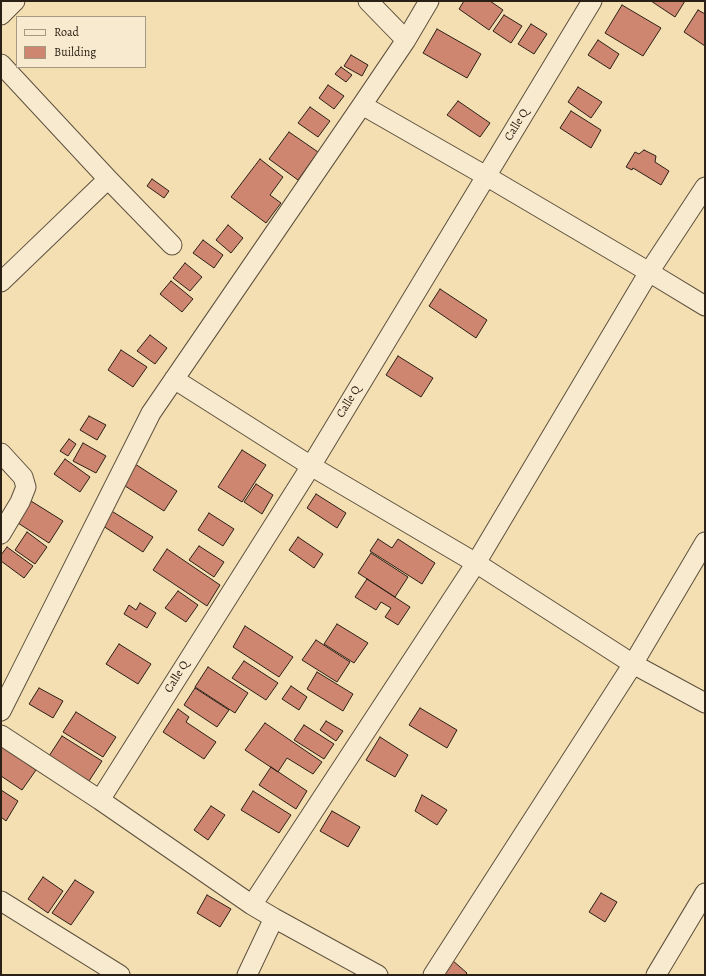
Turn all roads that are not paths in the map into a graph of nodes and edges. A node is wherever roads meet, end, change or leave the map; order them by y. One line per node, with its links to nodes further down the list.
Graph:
1 (15, 1): 5 (street)
2 (368, 1): 6 (street)
3 (429, 1): 6 (street)
4 (592, 1): 9 (street, Calle Q)
5 (1, 15)
6 (406, 40): 8 (street)
7 (1, 64): 10 (street)
8 (362, 106): 9 (street); 16 (street)
9 (486, 176): 13 (street); 18 (street, Calle Q)
10 (108, 179): 12 (street); 14 (street)
11 (705, 187): 13 (street)
12 (172, 245)
13 (649, 272): 15 (street); 21 (street)
14 (1, 282)
15 (705, 306)
16 (174, 379): 18 (street); 24 (street)
17 (1, 452): 19 (street)
18 (311, 466): 21 (street); 26 (street, Calle Q)
19 (1, 534)
20 (705, 542): 22 (street)
21 (476, 563): 22 (street); 29 (street)
22 (633, 664): 23 (street); 34 (street)
23 (705, 703)
24 (1, 711)
25 (1, 735): 26 (street)
26 (100, 800): 29 (street)
27 (705, 893): 35 (street)
28 (1, 901): 31 (street)
29 (252, 905): 30 (street)
30 (274, 918): 32 (street); 33 (street)
31 (120, 975)
32 (247, 975)
33 (378, 975)
34 (433, 975)
35 (656, 975)

